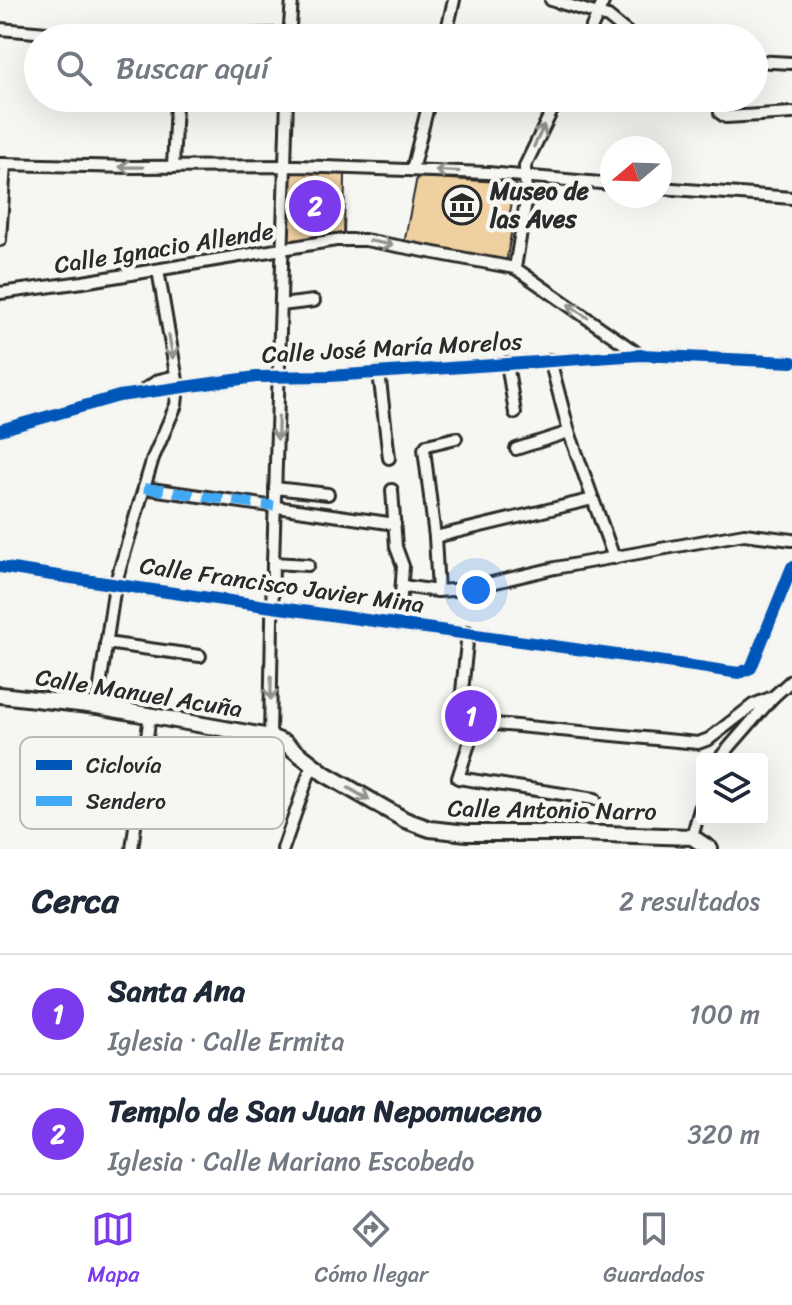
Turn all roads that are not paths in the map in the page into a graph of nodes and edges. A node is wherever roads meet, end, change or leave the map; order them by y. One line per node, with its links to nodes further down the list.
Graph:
1 (292, 0): 6 (street)
2 (454, 0): 7 (street)
3 (551, 0): 5 (street)
4 (604, 0): 5 (street)
5 (599, 13): 8 (street); 9 (street)
6 (291, 24)
7 (448, 24)
8 (594, 24)
9 (617, 24)
10 (0, 29): 11 (street)
11 (24, 31)
12 (768, 62): 13 (street)
13 (792, 63)
14 (176, 112): 22 (street)
15 (286, 112): 21 (street)
16 (426, 112): 23 (street)
17 (551, 112): 24 (street, one-way to 17)
18 (720, 112): 19 (street)
19 (792, 113)
20 (2, 164): 22 (street, one-way to 20); 28 (street)
21 (284, 166): 22 (street); 23 (street); 29 (street)
22 (173, 167)
23 (412, 170): 24 (street, one-way to 23)
24 (524, 176): 25 (street); 30 (street)
25 (600, 183)
26 (672, 189): 27 (street)
27 (792, 198)
28 (0, 240)
29 (283, 249): 30 (street, Calle Ignacio Allende, one-way to 30); 31 (street, Calle Ignacio Allende); 34 (street)
30 (515, 268): 35 (street, Calle Ignacio Allende, one-way to 30)
31 (158, 270): 32 (street, Calle Ignacio Allende); 41 (street, one-way to 41)
32 (0, 293)
33 (314, 301): 34 (street)
34 (281, 305): 40 (street)
35 (641, 355): 36 (street, Calle José María Morelos); 37 (street, Calle José María Morelos)
36 (550, 360): 38 (street, Calle José María Morelos); 44 (street)
37 (792, 362)
38 (507, 363): 39 (street, Calle José María Morelos); 42 (street)
39 (379, 372): 40 (street, Calle José María Morelos); 47 (street)
40 (280, 376): 41 (street, Calle José María Morelos); 49 (street, one-way to 49)
41 (177, 381): 43 (street, Calle José María Morelos); 48 (street)
42 (515, 413)
43 (0, 430)
44 (569, 432): 46 (street); 52 (street)
45 (456, 438): 55 (street)
46 (516, 449)
47 (389, 458)
48 (144, 488): 53 (street); 62 (street)
49 (275, 488): 51 (street); 53 (street)
50 (392, 490): 54 (street)
51 (328, 494)
52 (593, 499): 55 (street); 57 (street)
53 (274, 506): 54 (street); 58 (street)
54 (395, 524): 63 (street)
55 (435, 537): 64 (street)
56 (792, 540): 57 (street)
57 (614, 558): 64 (street)
58 (273, 563): 59 (street); 65 (street)
59 (308, 565)
60 (0, 567): 62 (street, Calle Francisco Javier Mina)
61 (792, 567): 67 (street, Calle Francisco Javier Mina)
62 (115, 585): 65 (street, Calle Francisco Javier Mina); 68 (street)
63 (402, 586): 64 (street); 66 (street)
64 (438, 591)
65 (272, 606): 66 (street, Calle Francisco Javier Mina); 77 (street, one-way to 77)
66 (399, 623): 67 (street, Calle Francisco Javier Mina)
67 (468, 632): 75 (street)
68 (106, 643): 69 (street); 73 (street)
69 (200, 656)
70 (792, 680): 72 (street)
71 (0, 695): 73 (main road, Calle Manuel Acuña)
72 (773, 697): 75 (street); 79 (street)
73 (97, 706): 74 (main road, Calle Manuel Acuña)
74 (150, 715): 76 (street); 77 (main road, Calle Manuel Acuña)
75 (476, 722): 81 (street)
76 (147, 737)
77 (270, 737)
78 (284, 743): 80 (main road, Calle Antonio Narro)
79 (724, 753)
80 (312, 765): 85 (main road, Calle Antonio Narro, one-way to 85); 87 (street)
81 (595, 799)
82 (696, 823): 84 (street)
83 (135, 829): 86 (street)
84 (692, 837): 85 (main road, Calle Antonio Narro); 88 (main road)
85 (496, 842)
86 (132, 849)
87 (283, 849)
88 (710, 849)

